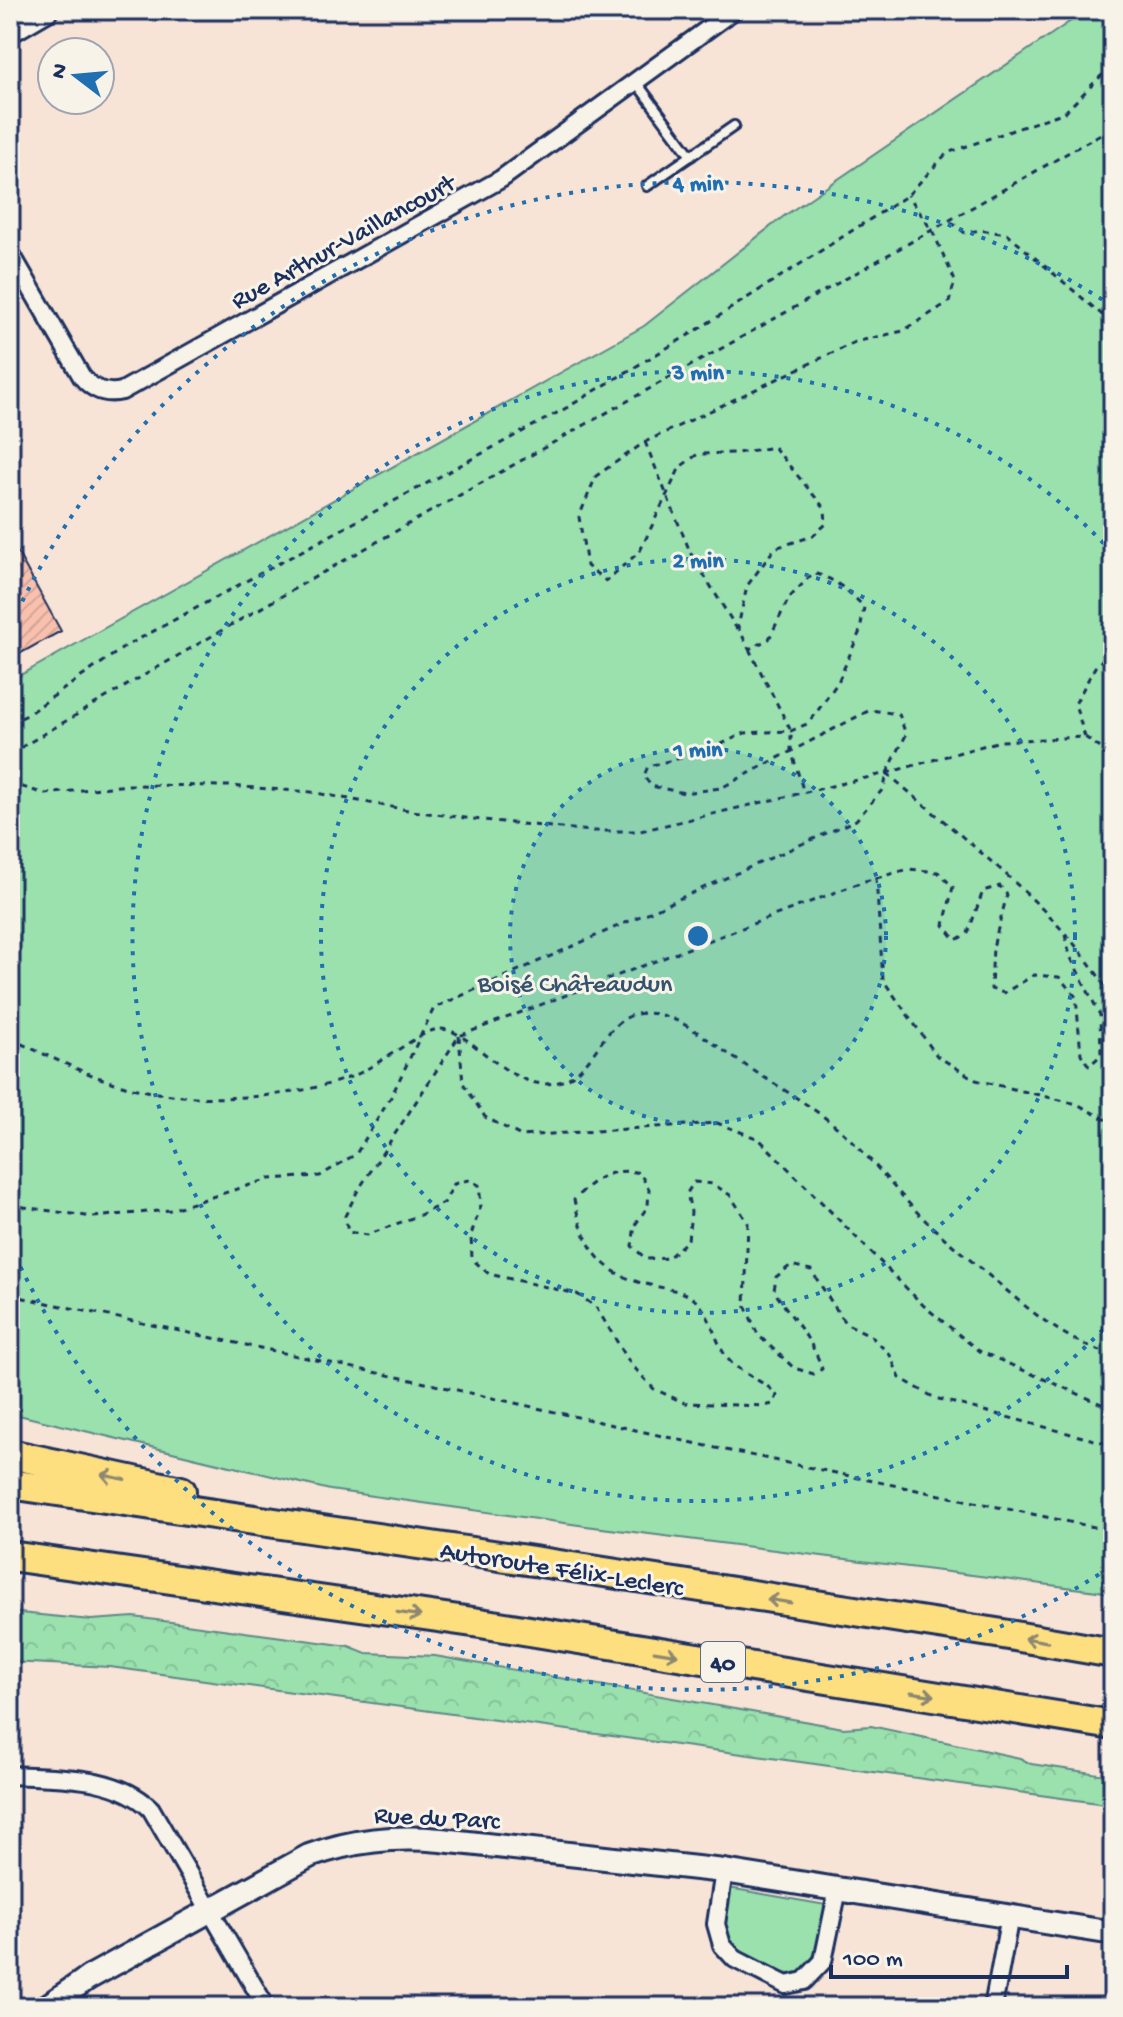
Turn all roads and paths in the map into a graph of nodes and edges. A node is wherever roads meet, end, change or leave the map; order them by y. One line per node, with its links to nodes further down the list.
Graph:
1 (46, 10): 3 (street)
2 (727, 12): 5 (street, Rue Arthur-Vaillancourt)
3 (10, 31)
4 (1113, 69): 10 (path)
5 (635, 81): 8 (lane); 13 (street, Rue Arthur-Vaillancourt)
6 (734, 126): 8 (lane)
7 (1113, 127): 11 (path)
8 (691, 156): 9 (lane)
9 (647, 186)
10 (908, 195): 12 (path); 19 (path)
11 (951, 222): 12 (path); 14 (path)
12 (933, 232): 15 (path); 23 (path)
13 (10, 252)
14 (1113, 324)
15 (645, 442): 16 (path); 16 (path)
16 (667, 494): 17 (path); 17 (path)
17 (749, 649): 20 (path); 20 (path)
18 (1113, 649): 21 (path)
19 (10, 723)
20 (791, 731): 22 (path); 22 (path)
21 (1085, 737): 24 (path); 25 (path)
22 (791, 750): 25 (path); 27 (path)
23 (10, 754)
24 (1113, 757)
25 (887, 773): 27 (path); 29 (path); 32 (path)
26 (10, 783): 27 (path)
27 (804, 793)
28 (876, 878): 29 (path); 31 (path); 34 (path)
29 (1065, 935): 30 (path)
30 (1113, 1000)
31 (459, 1036): 32 (path); 37 (path); 38 (path); 39 (path)
32 (418, 1038): 33 (path); 35 (path)
33 (10, 1039)
34 (1113, 1124)
35 (10, 1205)
36 (10, 1295): 42 (path)
37 (1113, 1355)
38 (1113, 1409)
39 (1113, 1445)
40 (10, 1454): 43 (highway, one-way to 40)
41 (10, 1484): 43 (highway, Autoroute Félix-Leclerc)
42 (1113, 1531)
43 (352, 1536): 47 (highway, Autoroute Félix-Leclerc, one-way to 43)
44 (10, 1556): 46 (highway, 40)
45 (10, 1573): 46 (highway)
46 (332, 1602): 48 (highway, 40, one-way to 48)
47 (1113, 1653)
48 (1113, 1725)
49 (10, 1775): 52 (street)
50 (724, 1871): 51 (street, Rue du Parc); 51 (street); 52 (street, Rue du Parc)
51 (838, 1889): 53 (street, Rue du Parc)
52 (211, 1910): 55 (street, Rue du Parc); 56 (street)
53 (1010, 1916): 54 (street, Rue du Parc); 57 (street)
54 (1113, 1933)
55 (46, 2007)
56 (266, 2007)
57 (993, 2007)

